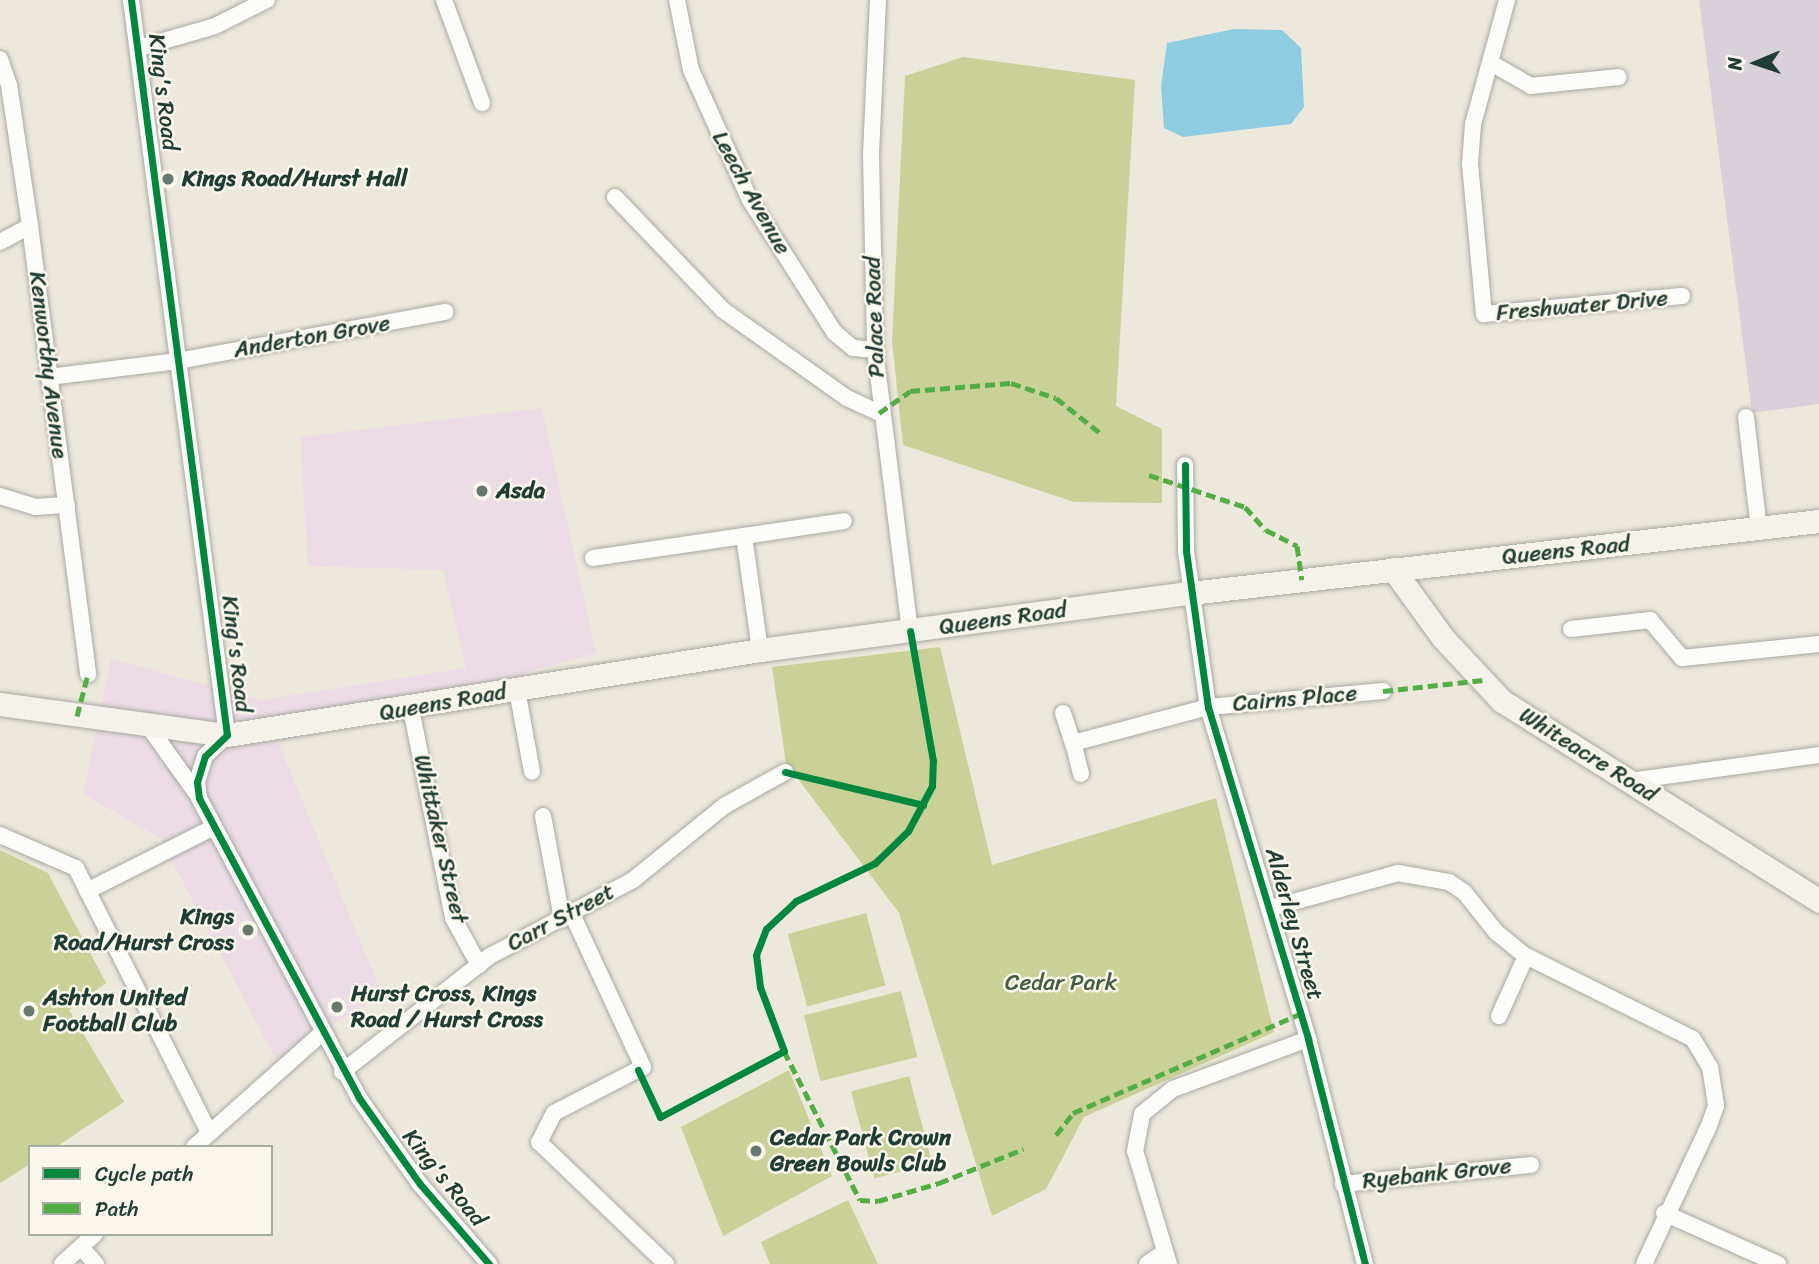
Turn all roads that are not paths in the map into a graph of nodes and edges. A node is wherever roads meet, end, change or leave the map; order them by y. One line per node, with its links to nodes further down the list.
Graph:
1 (131, 0): 7 (street, King's Road)
2 (267, 0): 7 (street)
3 (444, 0): 11 (street)
4 (677, 0): 17 (street, Leech Avenue)
5 (878, 0): 17 (street, Palace Road)
6 (1507, 0): 9 (street)
7 (139, 48): 18 (street, King's Road)
8 (0, 59): 13 (street, Kenworthy Avenue)
9 (1490, 64): 10 (street); 15 (street, Freshwater Drive)
10 (1619, 77)
11 (482, 103)
12 (615, 197): 20 (street)
13 (30, 226): 14 (street); 19 (street, Kenworthy Avenue)
14 (0, 242)
15 (1682, 296)
16 (446, 312): 18 (street, Anderton Grove)
17 (875, 350): 20 (street, Palace Road)
18 (178, 361): 19 (street, Anderton Grove); 44 (street, King's Road)
19 (49, 377): 24 (street, Kenworthy Avenue)
20 (879, 413): 33 (street, Palace Road)
21 (1746, 417): 27 (street)
22 (1185, 465): 31 (street, Alderley Street)
23 (0, 496): 24 (street)
24 (67, 505): 36 (street, Kenworthy Avenue)
25 (844, 521): 28 (street)
26 (1819, 521): 27 (main road, Queens Road)
27 (1759, 530): 30 (main road, Queens Road)
28 (744, 536): 29 (street); 35 (street)
29 (593, 558)
30 (1393, 569): 31 (main road, Queens Road); 50 (main road, Whiteacre Road)
31 (1190, 593): 33 (main road, Queens Road); 40 (street, Alderley Street)
32 (1571, 629): 34 (street)
33 (909, 631): 35 (main road, Queens Road)
34 (1819, 644)
35 (760, 650): 37 (main road, Queens Road)
36 (88, 674)
37 (517, 690): 41 (main road, Queens Road); 47 (street)
38 (1383, 691): 40 (street, Cairns Place)
39 (0, 704): 43 (main road, Queens Road)
40 (1208, 706): 45 (street, Cairns Place); 57 (street, Alderley Street)
41 (411, 709): 44 (main road, Queens Road); 60 (street, Whittaker Street)
42 (1063, 713): 45 (street)
43 (149, 727): 44 (main road, Queens Road); 51 (street)
44 (227, 735): 51 (street, King's Road)
45 (1073, 743): 49 (street)
46 (1819, 755): 50 (street)
47 (532, 772)
48 (785, 772): 58 (street, Carr Street)
49 (1081, 774)
50 (1629, 781): 56 (main road, Whiteacre Road)
51 (199, 799): 53 (street, King's Road)
52 (543, 816): 58 (street)
53 (214, 828): 55 (street); 62 (street, King's Road)
54 (0, 835): 55 (street)
55 (87, 891): 65 (street)
56 (1818, 900)
57 (1271, 908): 59 (street); 63 (street, Alderley Street)
58 (567, 916): 60 (street, Carr Street); 76 (street)
59 (1526, 956): 61 (street); 69 (street)
60 (479, 965): 64 (street, Carr Street)
61 (1499, 1016)
62 (322, 1033): 64 (street, King's Road); 65 (street)
63 (1308, 1039): 68 (street, Alderley Street); 72 (street)
64 (342, 1072): 75 (street, King's Road)
65 (209, 1133): 66 (street)
66 (196, 1145)
67 (1531, 1165): 68 (street, Ryebank Grove)
68 (1343, 1184): 78 (street, Alderley Street)
69 (1664, 1213): 79 (street); 80 (street)
70 (93, 1236): 71 (street)
71 (81, 1247): 73 (street); 74 (street)
72 (1167, 1258): 77 (street)
73 (62, 1264)
74 (96, 1264)
75 (489, 1264)
76 (666, 1264)
77 (1147, 1264)
78 (1365, 1264)
79 (1644, 1264)
80 (1777, 1264)

